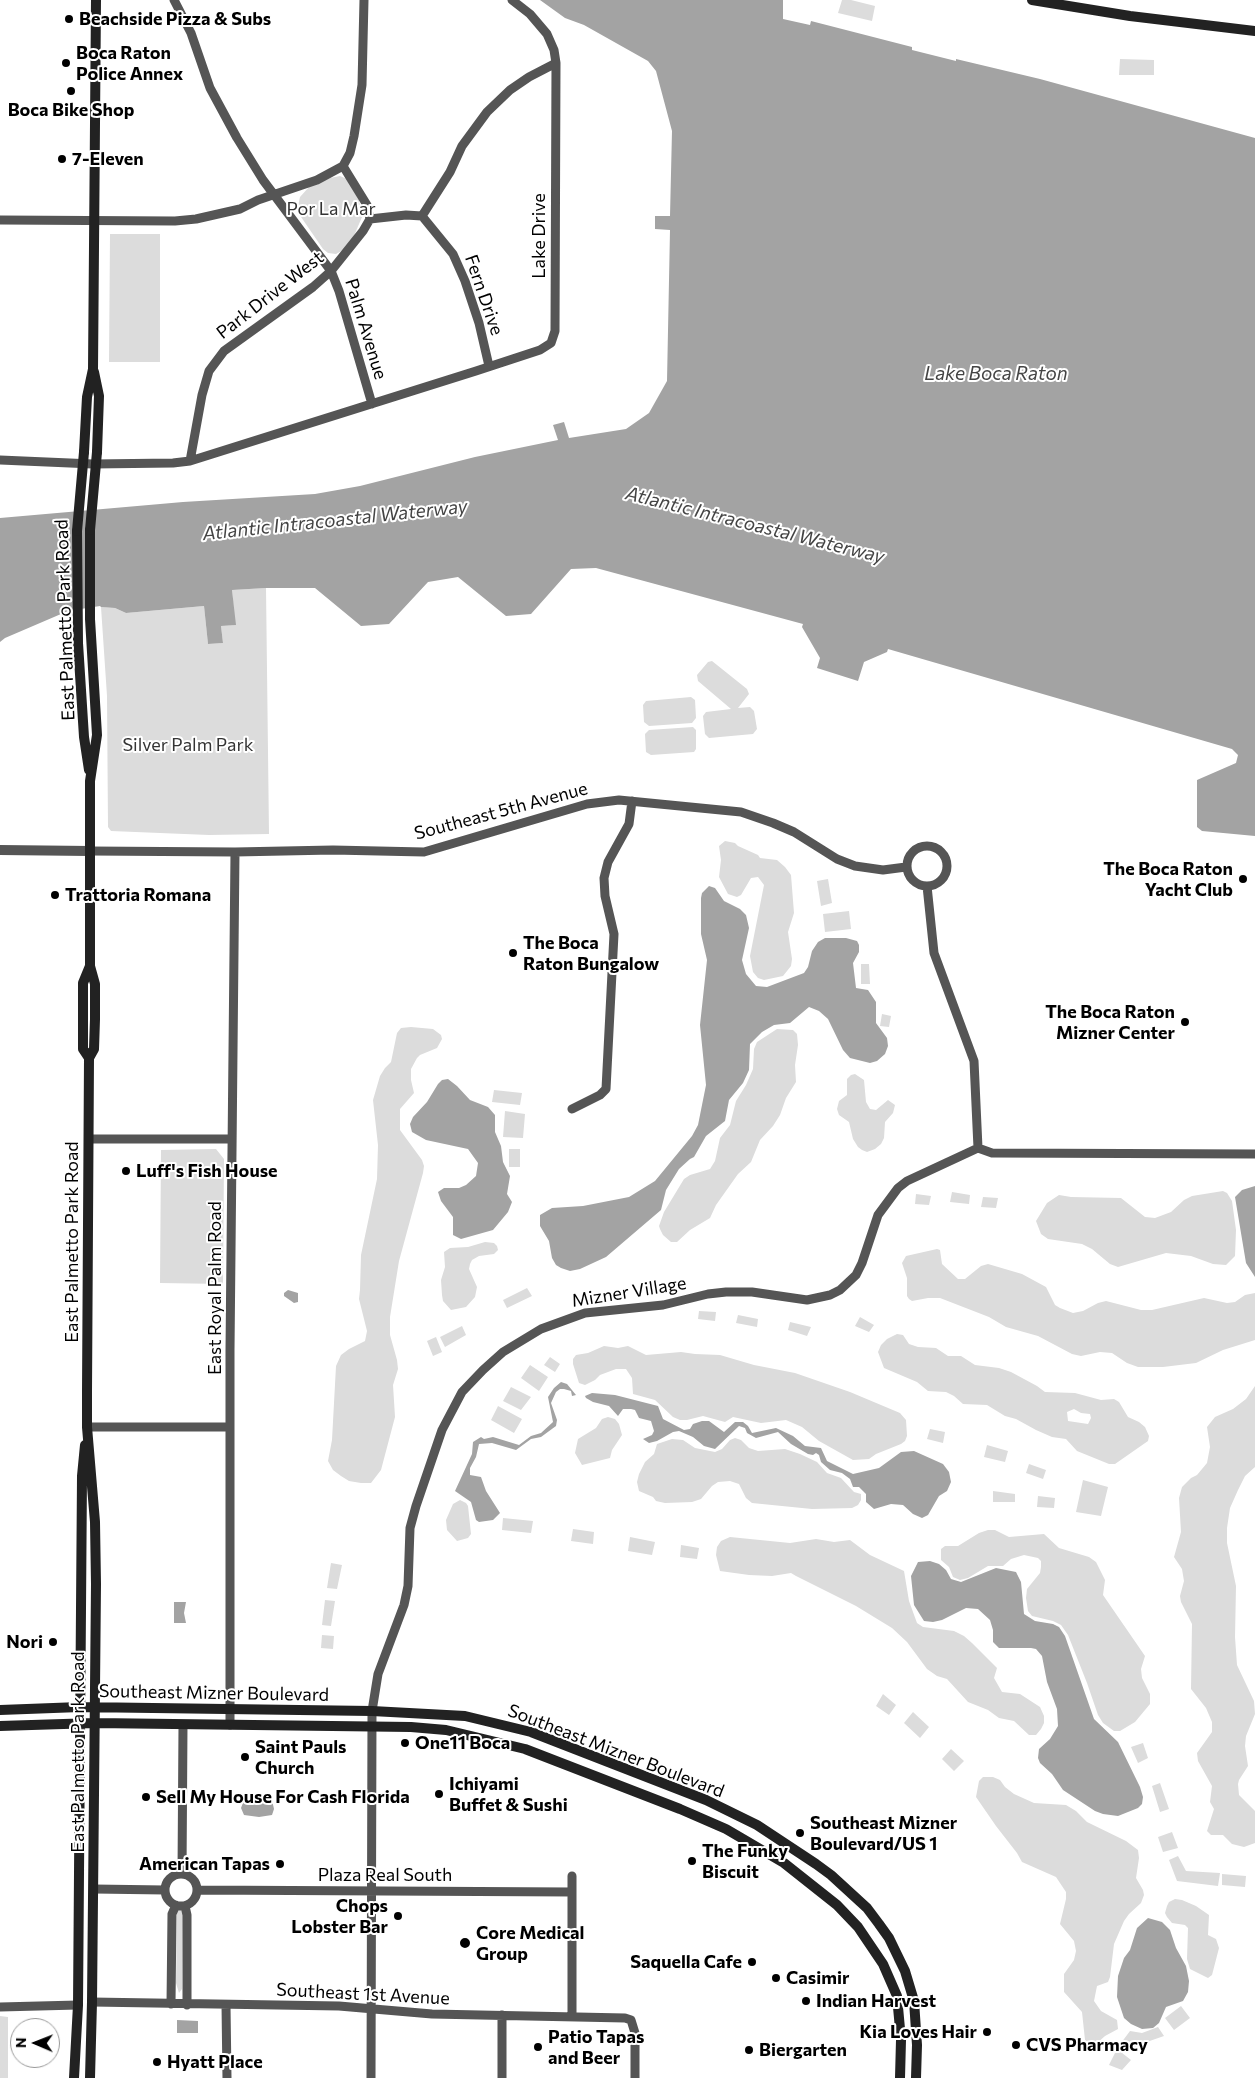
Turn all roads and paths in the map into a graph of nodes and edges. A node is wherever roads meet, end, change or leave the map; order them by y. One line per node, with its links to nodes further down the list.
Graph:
1 (96, 0): 13 (main road, East Palmetto Park Road)
2 (174, 0): 9 (street, Palm Avenue)
3 (364, 0): 8 (street)
4 (512, 0): 7 (street, Lake Drive)
5 (1032, 0): 6 (main road)
6 (1255, 31)
7 (556, 63): 10 (street); 15 (street, Lake Drive)
8 (343, 166): 9 (street); 11 (street)
9 (275, 194): 13 (street); 14 (street, Palm Avenue)
10 (422, 216): 11 (street); 15 (street, Fern Drive)
11 (370, 219): 14 (street, Park Drive West)
12 (0, 220): 13 (street)
13 (95, 221): 16 (main road, East Palmetto Park Road)
14 (331, 271): 17 (street, Palm Avenue); 19 (street, Park Drive West)
15 (489, 366): 17 (street, Lake Drive)
16 (93, 369): 20 (main road, East Palmetto Park Road, bridge); 20 (main road, East Palmetto Park Road, bridge)
17 (372, 404): 19 (street, Lake Drive)
18 (0, 460): 19 (street, Lake Drive)
19 (190, 461)
20 (90, 781): 23 (main road, East Palmetto Park Road)
21 (632, 801): 24 (street, Southeast 5th Avenue); 25 (street, Southeast 5th Avenue); 27 (street)
22 (0, 850): 23 (street)
23 (90, 851): 24 (street, Southeast 5th Avenue); 28 (main road, East Palmetto Park Road)
24 (235, 852): 29 (street, East Royal Palm Road)
25 (906, 868): 26 (street); 26 (street)
26 (926, 886): 30 (street)
27 (572, 1109)
28 (89, 1139): 29 (street); 32 (main road, East Palmetto Park Road)
29 (232, 1139): 33 (street, East Royal Palm Road)
30 (978, 1148): 31 (street); 38 (street, Mizner Village)
31 (1255, 1154)
32 (87, 1427): 33 (street); 34 (main road, East Palmetto Park Road); 35 (main road, East Palmetto Park Road)
33 (230, 1428): 37 (street, East Royal Palm Road)
34 (80, 1707): 35 (main road, Southeast Mizner Boulevard); 36 (main road, Southeast Mizner Boulevard); 39 (main road, East Palmetto Park Road)
35 (95, 1708): 37 (main road, Southeast Mizner Boulevard); 40 (main road, East Palmetto Park Road)
36 (0, 1710)
37 (230, 1710): 38 (main road, Southeast Mizner Boulevard); 42 (street, East Royal Palm Road)
38 (372, 1711): 44 (street, Mizner Village); 69 (main road, Southeast Mizner Boulevard)
39 (80, 1723): 40 (main road, Southeast Mizner Boulevard); 43 (main road, Southeast Mizner Boulevard); 55 (main road, East Palmetto Park Road)
40 (95, 1723): 41 (main road, Southeast Mizner Boulevard); 47 (main road, East Palmetto Park Road)
41 (184, 1725): 42 (main road, Southeast Mizner Boulevard); 45 (street)
42 (230, 1725): 44 (main road, Southeast Mizner Boulevard)
43 (0, 1726)
44 (371, 1727): 50 (street, Mizner Village); 68 (main road, Southeast Mizner Boulevard)
45 (182, 1874): 48 (street); 49 (street)
46 (572, 1876): 51 (street)
47 (94, 1890): 48 (street); 53 (main road, East Palmetto Park Road)
48 (166, 1890): 52 (street)
49 (197, 1890): 50 (street, Plaza Real South); 52 (street)
50 (371, 1891): 51 (street, Plaza Real South); 59 (street, Mizner Village)
51 (572, 1892): 61 (street)
52 (180, 1905): 54 (street); 56 (street)
53 (92, 2002): 54 (street, Southeast 1st Avenue); 63 (main road, East Palmetto Park Road)
54 (171, 2004): 56 (street, Southeast 1st Avenue)
55 (78, 2005): 58 (street); 62 (main road, East Palmetto Park Road)
56 (187, 2005): 57 (street, Southeast 1st Avenue)
57 (226, 2005): 59 (street, Southeast 1st Avenue); 64 (street)
58 (0, 2006)
59 (371, 2009): 60 (street, Southeast 1st Avenue); 65 (street, Mizner Village)
60 (502, 2015): 61 (street, Southeast 1st Avenue); 66 (street)
61 (572, 2016): 67 (street, Southeast 1st Avenue)
62 (74, 2078)
63 (90, 2078)
64 (227, 2078)
65 (371, 2078)
66 (502, 2078)
67 (635, 2078)
68 (900, 2078)
69 (916, 2078)

